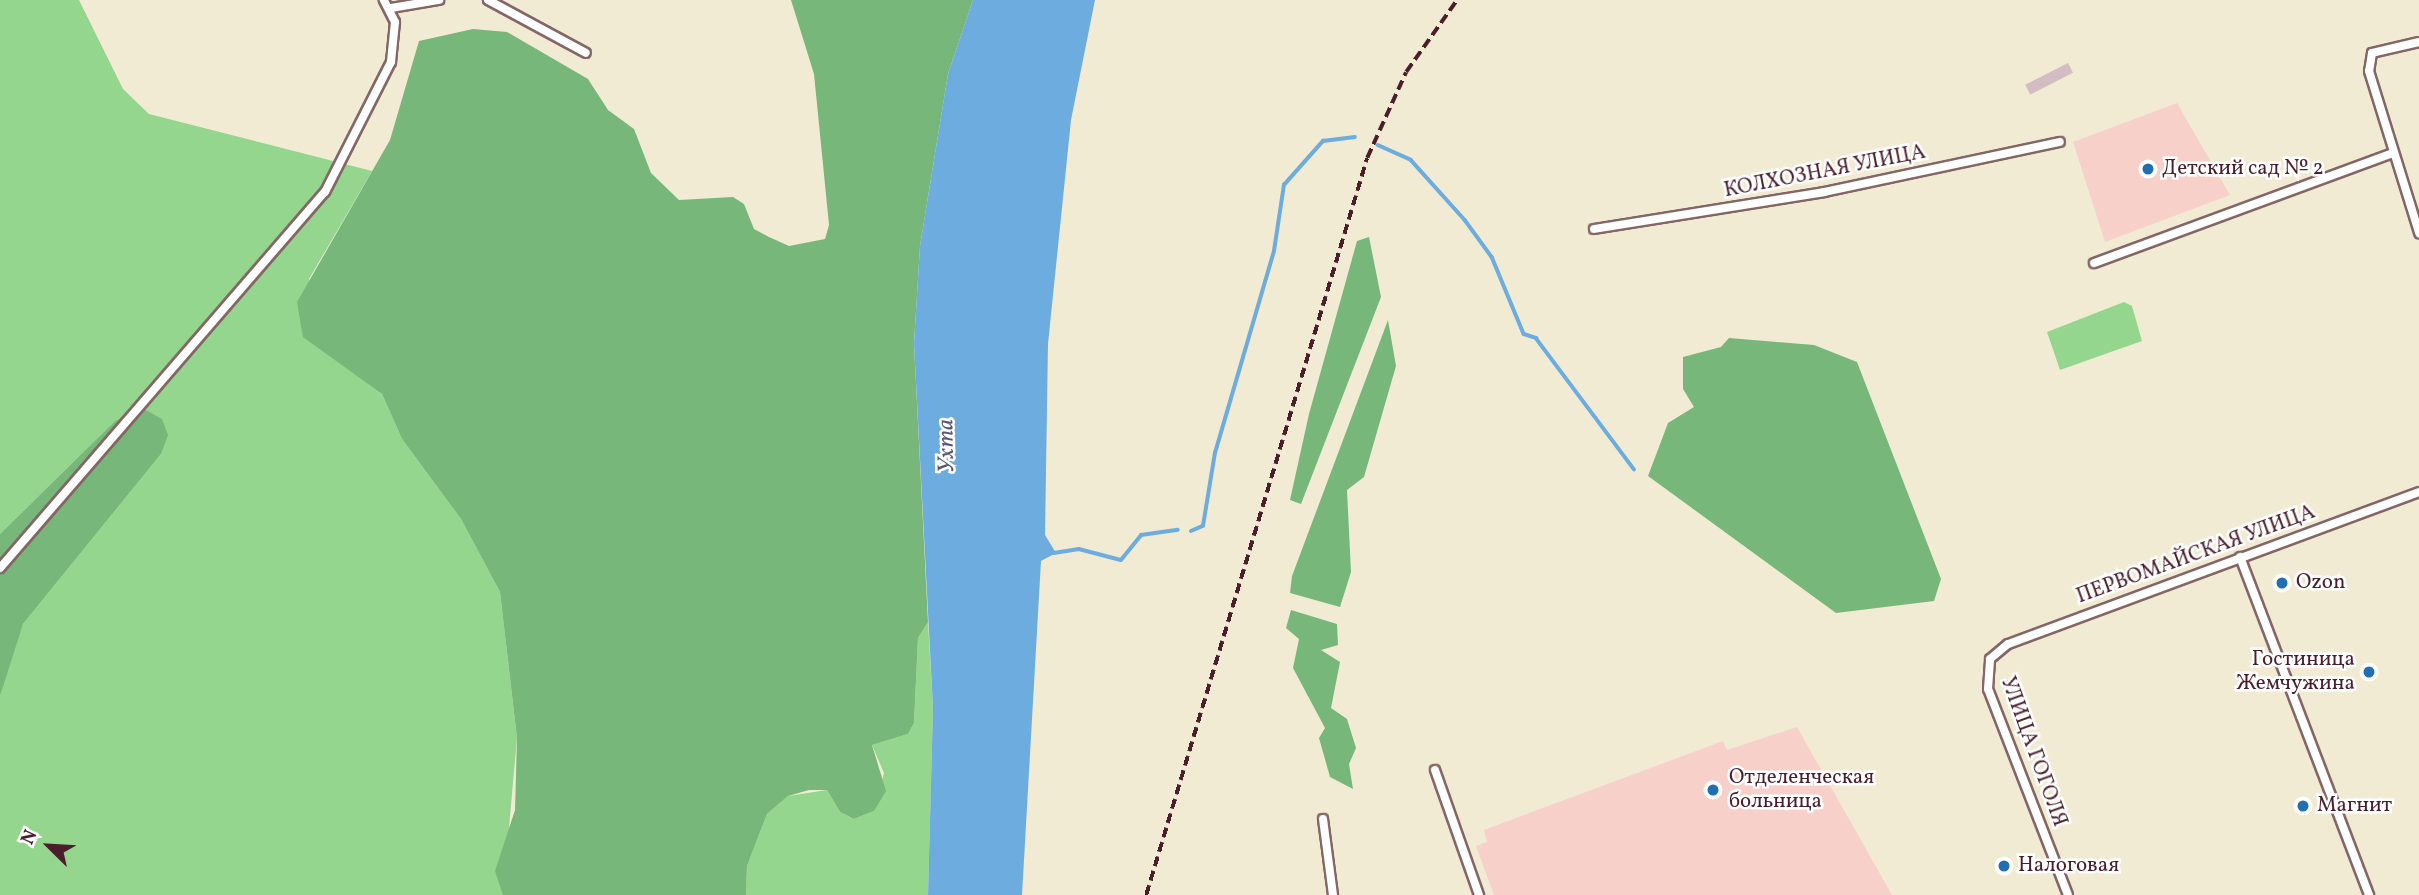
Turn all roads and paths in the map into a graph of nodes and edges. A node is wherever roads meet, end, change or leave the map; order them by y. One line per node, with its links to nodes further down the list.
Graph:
1 (384, 0): 4 (street)
2 (439, 0): 4 (street)
3 (488, 0): 6 (street)
4 (391, 8): 14 (street)
5 (2419, 42): 8 (street)
6 (586, 53)
7 (2060, 142): 9 (street, КОЛХОЗНАЯ УЛИЦА)
8 (2391, 154): 10 (street); 11 (street)
9 (1594, 229)
10 (2419, 233)
11 (2094, 263)
12 (2419, 492): 13 (street, ПЕРВОМАЙСКАЯ УЛИЦА)
13 (2240, 557): 15 (street, ПЕРВОМАЙСКАЯ УЛИЦА); 21 (street)
14 (0, 568)
15 (1990, 659): 20 (street, УЛИЦА ГОГОЛЯ)
16 (1435, 769): 19 (street)
17 (1323, 819): 18 (street)
18 (1333, 895)
19 (1479, 895)
20 (2068, 895)
21 (2368, 895)

